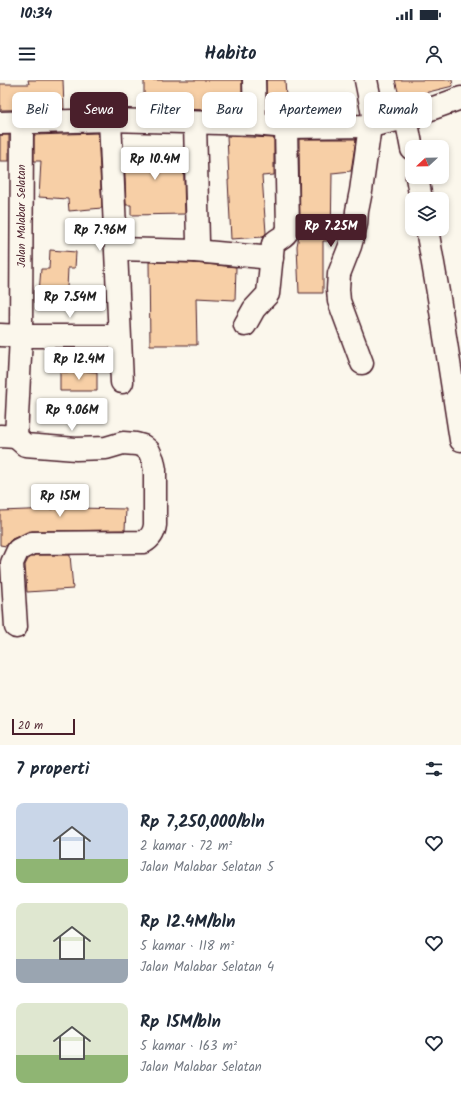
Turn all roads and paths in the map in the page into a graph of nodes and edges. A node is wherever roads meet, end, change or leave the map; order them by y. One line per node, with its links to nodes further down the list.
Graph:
1 (254, 80): 3 (street)
2 (366, 80): 4 (street)
3 (254, 92)
4 (368, 92)
5 (461, 98): 6 (street)
6 (432, 109)
7 (128, 121): 10 (street)
8 (0, 123): 9 (street)
9 (12, 123)
10 (195, 123): 11 (street); 20 (street)
11 (202, 123)
12 (22, 128): 24 (street, Jalan Malabar Selatan)
13 (110, 128): 19 (street)
14 (286, 128): 21 (street)
15 (372, 128): 26 (street)
16 (408, 128): 17 (street)
17 (410, 140)
18 (428, 236): 29 (street)
19 (117, 249): 20 (street); 25 (street)
20 (195, 251): 21 (street)
21 (272, 258): 22 (street)
22 (245, 326)
23 (0, 334): 24 (street)
24 (21, 336): 25 (street); 28 (street, Jalan Malabar Selatan)
25 (119, 336): 27 (street)
26 (362, 363)
27 (122, 382)
28 (8, 437): 30 (street)
29 (461, 440)
30 (16, 627)

